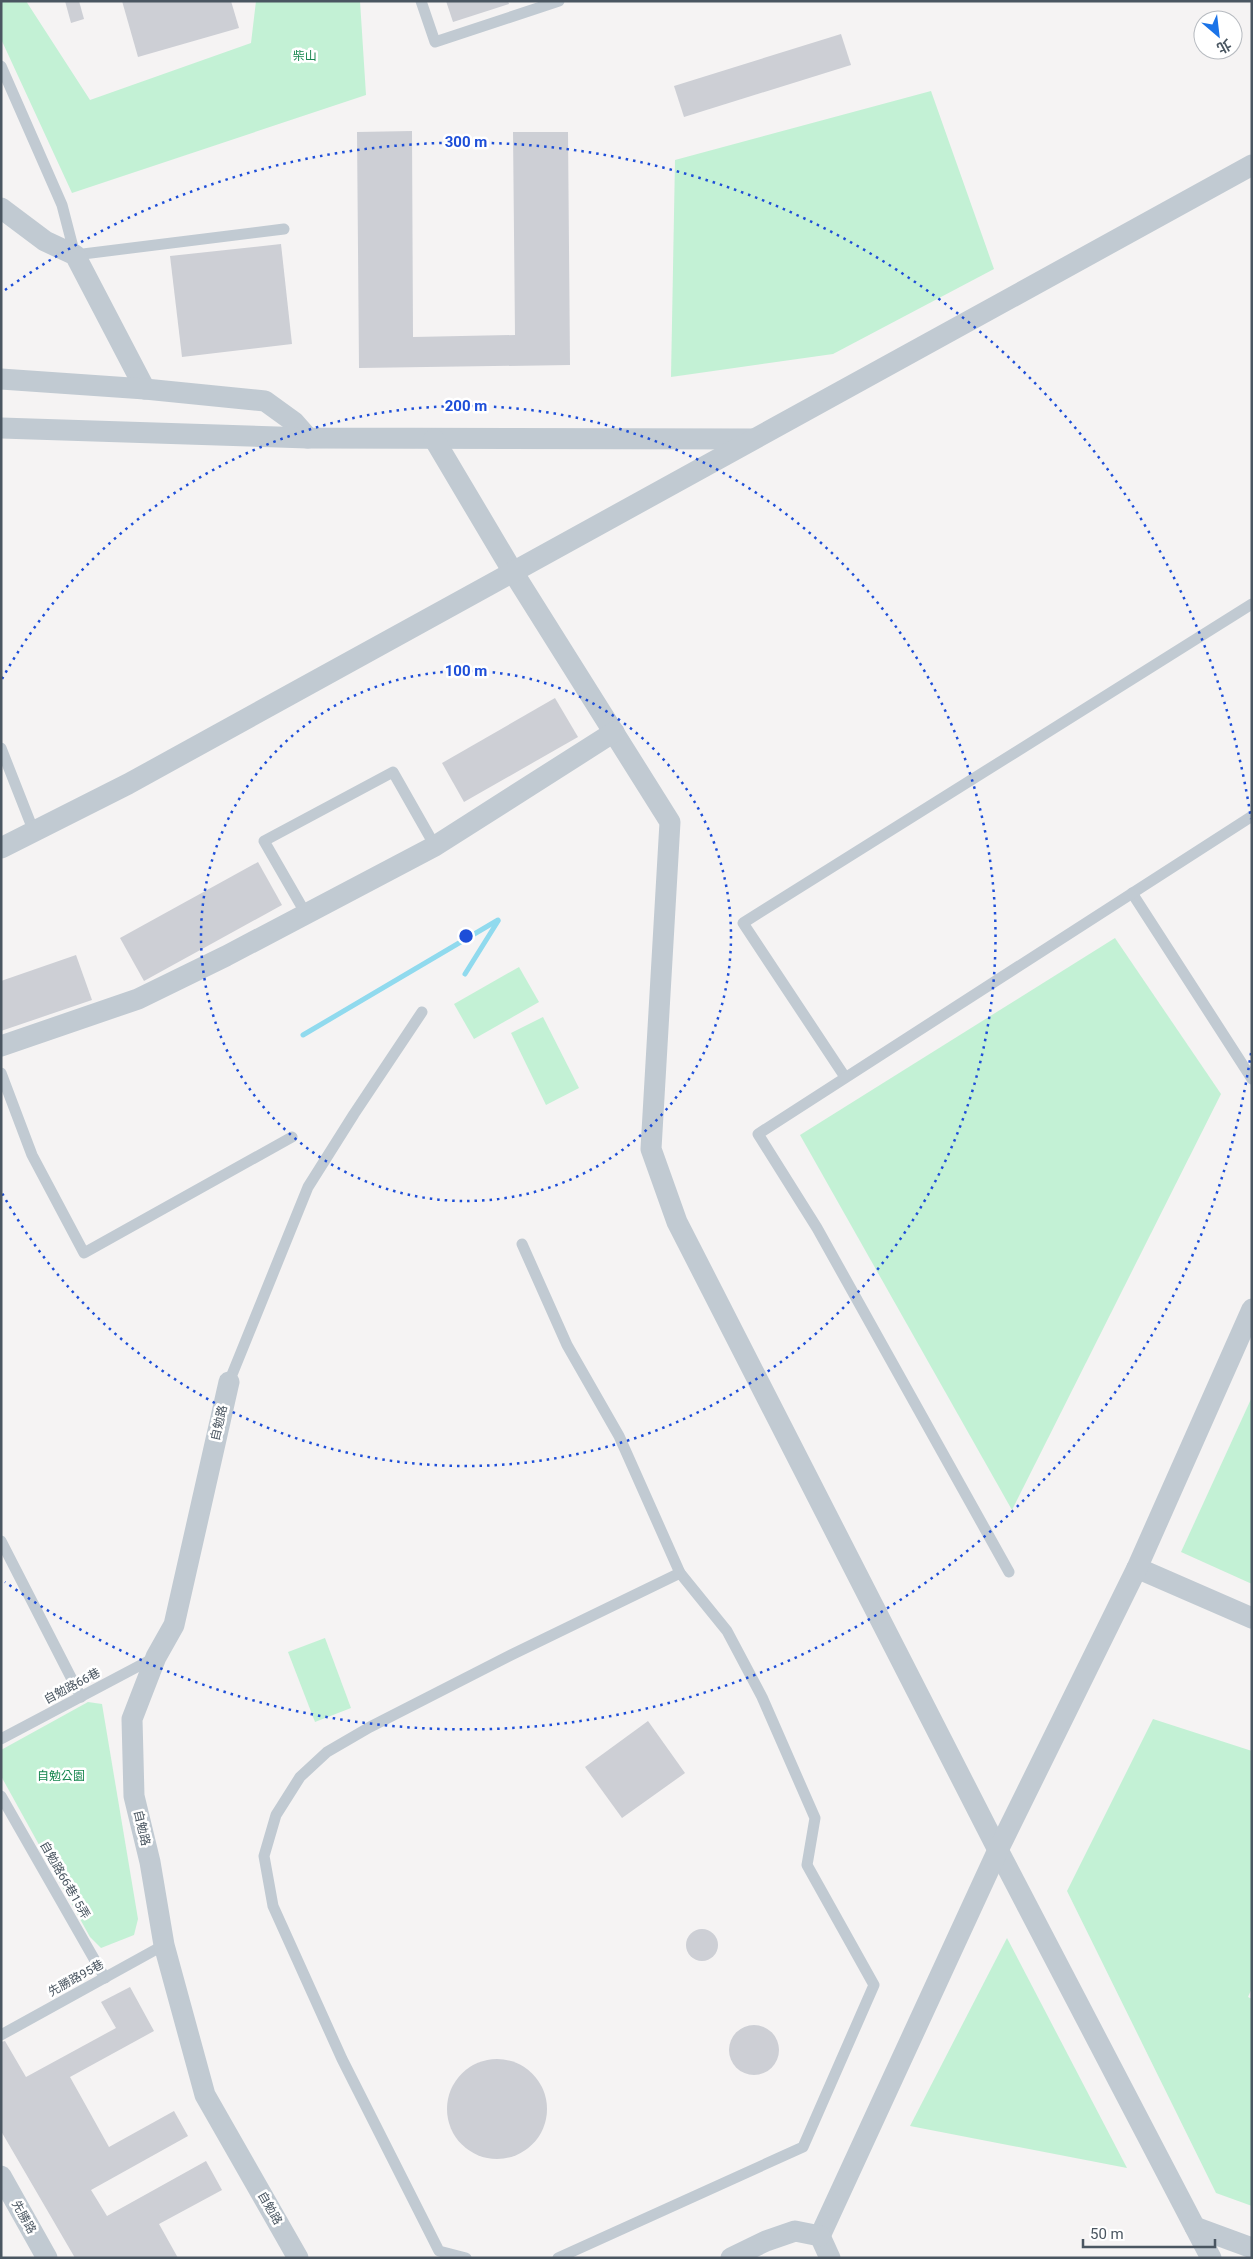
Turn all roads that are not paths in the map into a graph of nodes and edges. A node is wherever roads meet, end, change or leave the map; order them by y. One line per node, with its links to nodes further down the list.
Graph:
1 (421, 1): 2 (lane)
2 (559, 1)
3 (1, 66): 7 (lane)
4 (1252, 166): 12 (street)
5 (1, 208): 7 (street)
6 (284, 229): 7 (lane)
7 (75, 255): 9 (street)
8 (1, 379): 9 (street)
9 (145, 389): 11 (street)
10 (1, 428): 11 (street)
11 (308, 438): 13 (street)
12 (754, 438): 13 (street); 14 (street)
13 (434, 439): 14 (street)
14 (513, 572): 16 (street); 19 (street)
15 (1252, 604): 27 (lane)
16 (614, 732): 20 (street); 42 (street)
17 (1, 748): 19 (lane)
18 (1252, 816): 22 (lane)
19 (34, 832): 21 (street)
20 (434, 846): 23 (street); 23 (lane)
21 (1, 848)
22 (1132, 893): 27 (lane); 28 (lane)
23 (306, 914): 25 (street)
24 (422, 1012): 32 (lane)
25 (1, 1046)
26 (1, 1073): 29 (lane)
27 (845, 1077): 35 (lane)
28 (1252, 1079)
29 (292, 1138)
30 (522, 1244): 36 (lane)
31 (1252, 1309): 34 (street)
32 (229, 1382): 38 (street, 自勉路)
33 (1, 1541): 39 (lane)
34 (1137, 1568): 37 (street); 42 (street)
35 (1008, 1572)
36 (680, 1573): 50 (lane); 53 (lane)
37 (1252, 1618)
38 (156, 1656): 39 (lane, 自勉路66巷); 43 (street, 自勉路)
39 (81, 1697): 40 (lane, 自勉路66巷)
40 (1, 1739)
41 (1, 1796): 44 (lane, 自勉路66巷15弄)
42 (998, 1850): 47 (street); 48 (street)
43 (164, 1945): 44 (lane, 先勝路95巷); 52 (street, 自勉路)
44 (104, 1978): 45 (lane, 先勝路95巷)
45 (1, 2036)
46 (1, 2176): 51 (street, 先勝路)
47 (1195, 2227): 49 (street); 56 (street)
48 (820, 2236): 54 (street); 55 (street)
49 (1252, 2248)
50 (461, 2257)
51 (47, 2258)
52 (298, 2258)
53 (558, 2258)
54 (731, 2258)
55 (830, 2258)
56 (1211, 2258)

